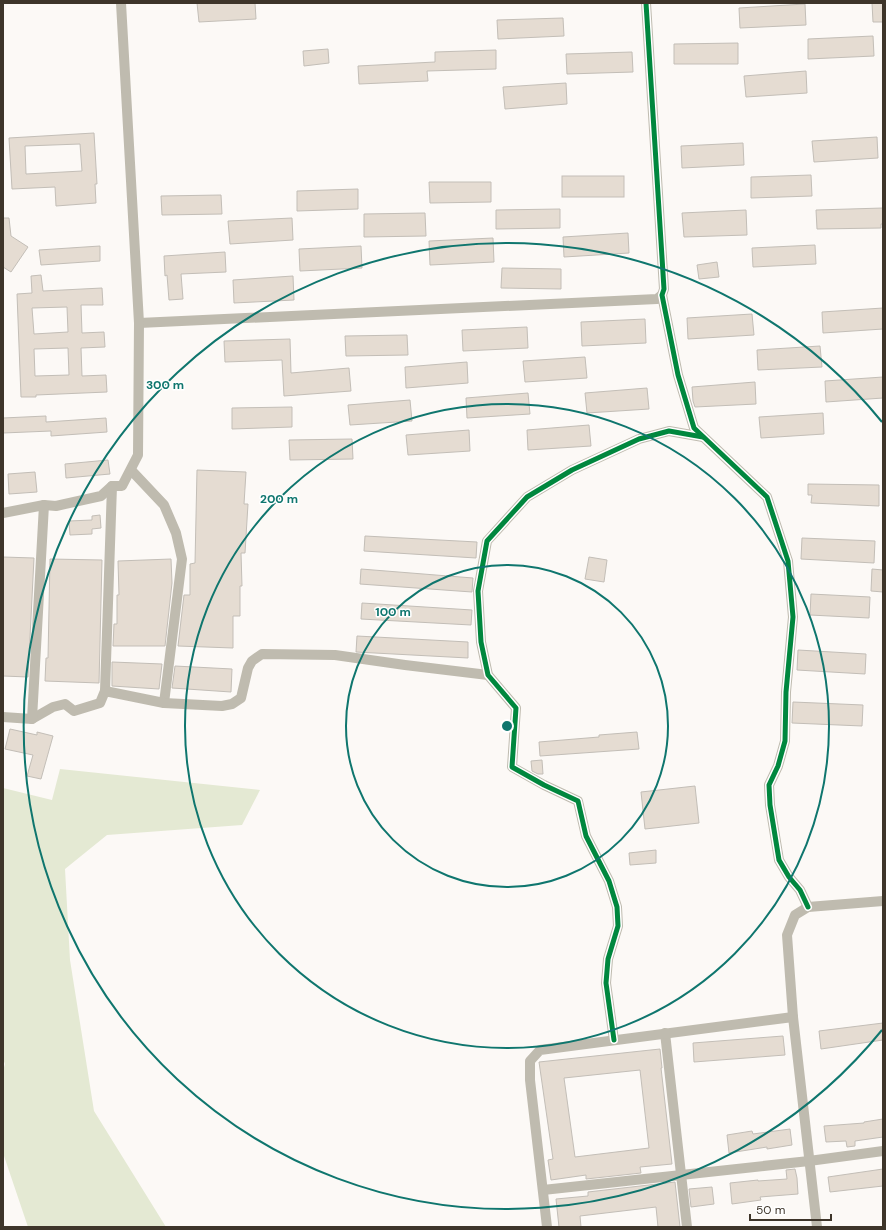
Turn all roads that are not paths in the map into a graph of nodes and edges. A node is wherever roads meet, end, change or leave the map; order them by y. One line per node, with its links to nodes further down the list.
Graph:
1 (121, 3): 4 (street)
2 (646, 3): 3 (street)
3 (662, 295): 4 (street); 5 (street)
4 (139, 323): 6 (street)
5 (703, 437): 10 (street); 16 (street)
6 (131, 470): 7 (street); 12 (street)
7 (112, 486): 8 (street); 11 (street)
8 (44, 505): 9 (street); 14 (street)
9 (3, 513)
10 (488, 674): 12 (street); 19 (street)
11 (105, 691): 12 (street); 14 (street)
12 (164, 703)
13 (3, 717): 14 (street)
14 (32, 719)
15 (883, 901): 16 (street)
16 (808, 908): 17 (street)
17 (793, 1017): 18 (street); 21 (street)
18 (665, 1033): 19 (street); 22 (street)
19 (614, 1040): 23 (street)
20 (883, 1151): 21 (street)
21 (809, 1161): 22 (street); 26 (street)
22 (681, 1174): 23 (street); 25 (street)
23 (543, 1190): 24 (street)
24 (547, 1227)
25 (687, 1227)
26 (817, 1227)

